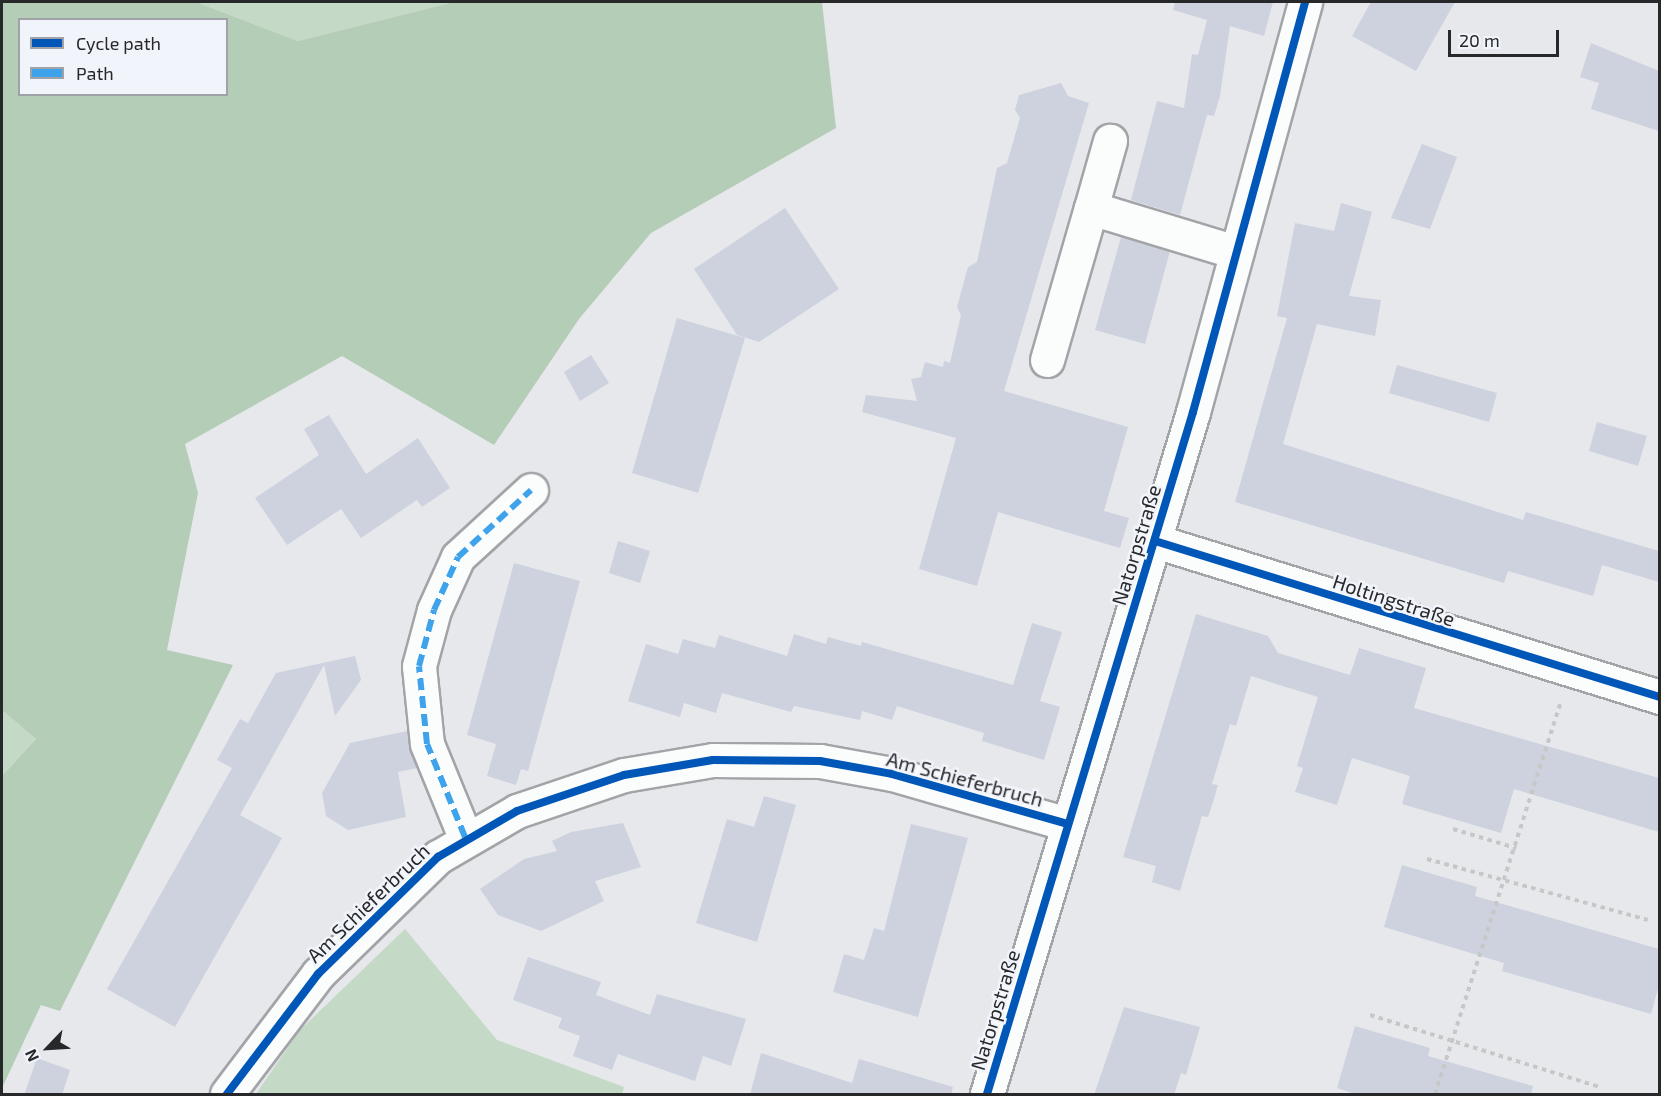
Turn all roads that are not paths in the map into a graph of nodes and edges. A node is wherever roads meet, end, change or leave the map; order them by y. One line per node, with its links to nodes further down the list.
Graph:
1 (1305, 2): 4 (street, Natorpstraße)
2 (1110, 141): 3 (street)
3 (1090, 208): 4 (street); 5 (street)
4 (1236, 252): 7 (street, Natorpstraße)
5 (1047, 360)
6 (531, 490): 10 (street)
7 (1155, 541): 8 (street, Holtingstraße); 9 (street, Natorpstraße)
8 (1659, 697)
9 (1067, 824): 10 (street, Am Schieferbruch); 12 (street, Natorpstraße)
10 (465, 837): 11 (street, Am Schieferbruch)
11 (227, 1095)
12 (987, 1095)

